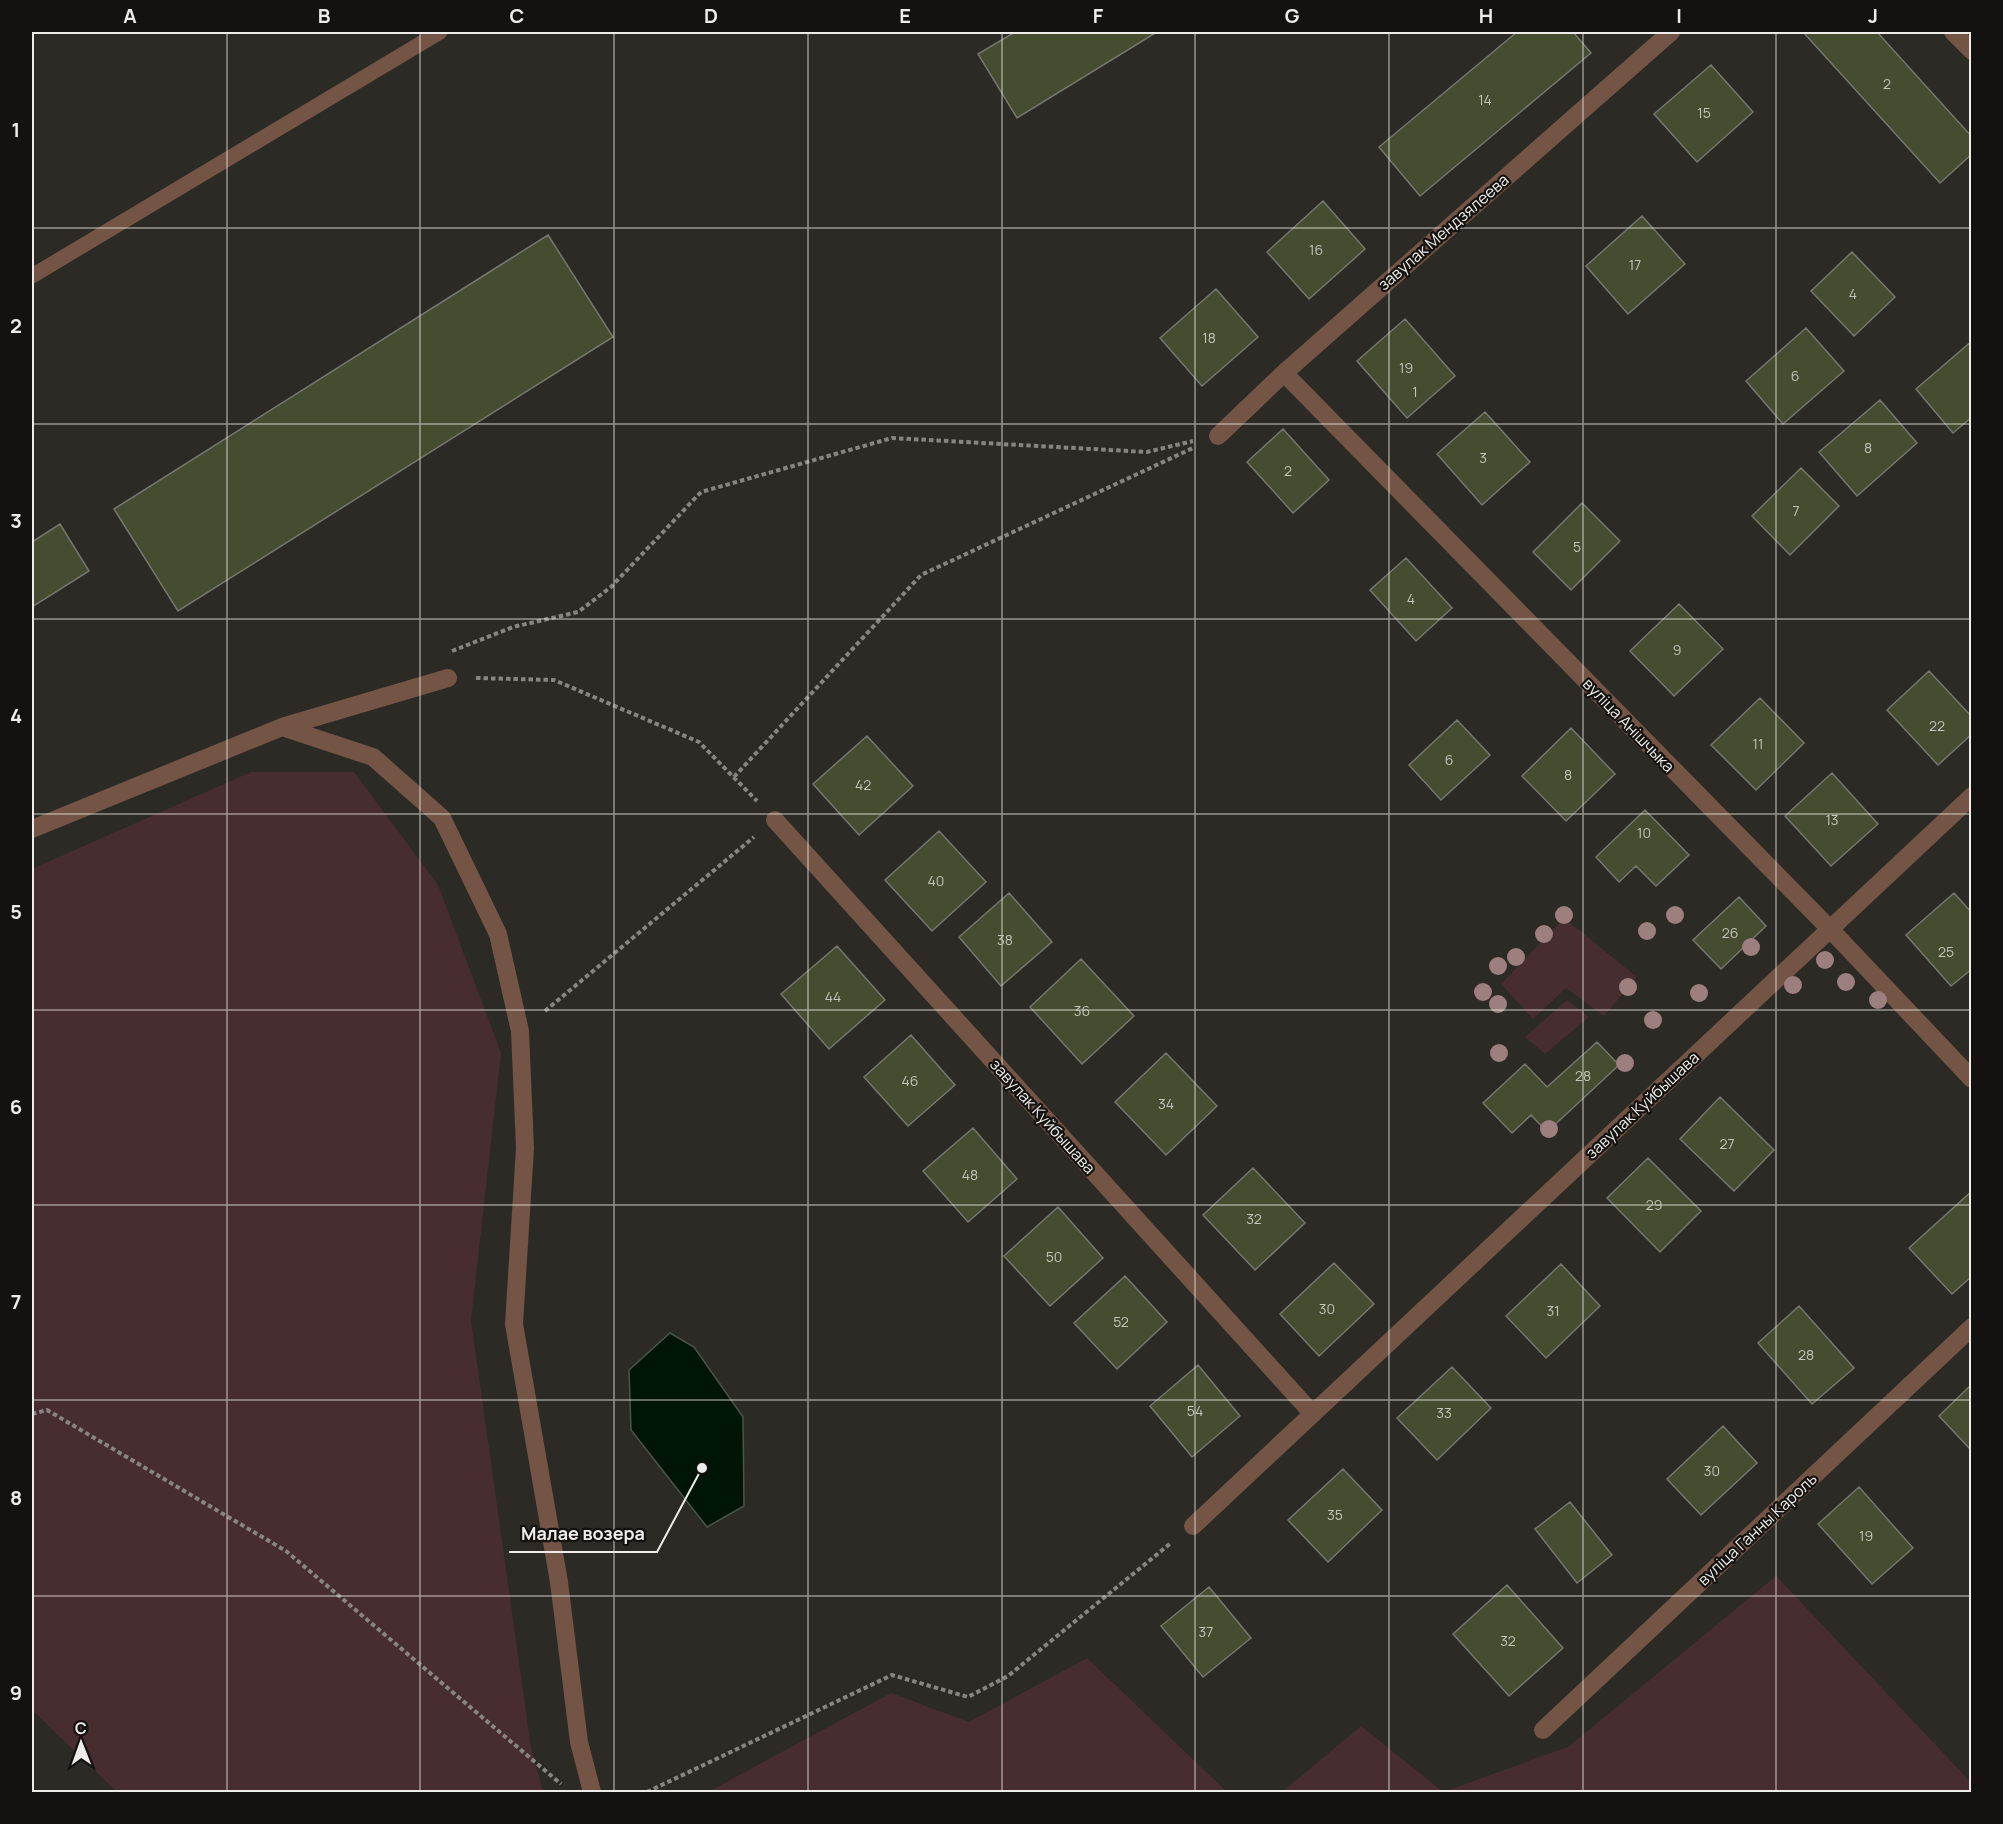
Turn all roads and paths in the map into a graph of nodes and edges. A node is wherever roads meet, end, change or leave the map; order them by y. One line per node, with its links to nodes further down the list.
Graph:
1 (440, 32): 5 (lane)
2 (1671, 32): 6 (street, завулак Мендзялеева)
3 (1953, 32): 4 (street)
4 (1971, 51)
5 (32, 276)
6 (1284, 373): 7 (street, завулак Мендзялеева); 15 (street, вуліца Анішчыка)
7 (1218, 436): 8 (path); 11 (path)
8 (450, 652)
9 (448, 678): 10 (street); 11 (path)
10 (282, 727): 14 (street); 16 (street)
11 (734, 777): 13 (path)
12 (1971, 796): 15 (street, завулак Куйбышава)
13 (775, 820): 16 (path); 19 (street, завулак Куйбышава)
14 (32, 829)
15 (1830, 929): 17 (street, вуліца Анішчыка); 19 (street, завулак Куйбышава)
16 (520, 1031): 24 (street)
17 (1971, 1079)
18 (1971, 1328): 22 (street, вуліца Ганны Кароль)
19 (1312, 1413): 21 (street, завулак Куйбышава)
20 (32, 1414): 23 (path)
21 (1193, 1526): 25 (path)
22 (1543, 1730)
23 (562, 1785)
24 (592, 1792)
25 (648, 1792)

